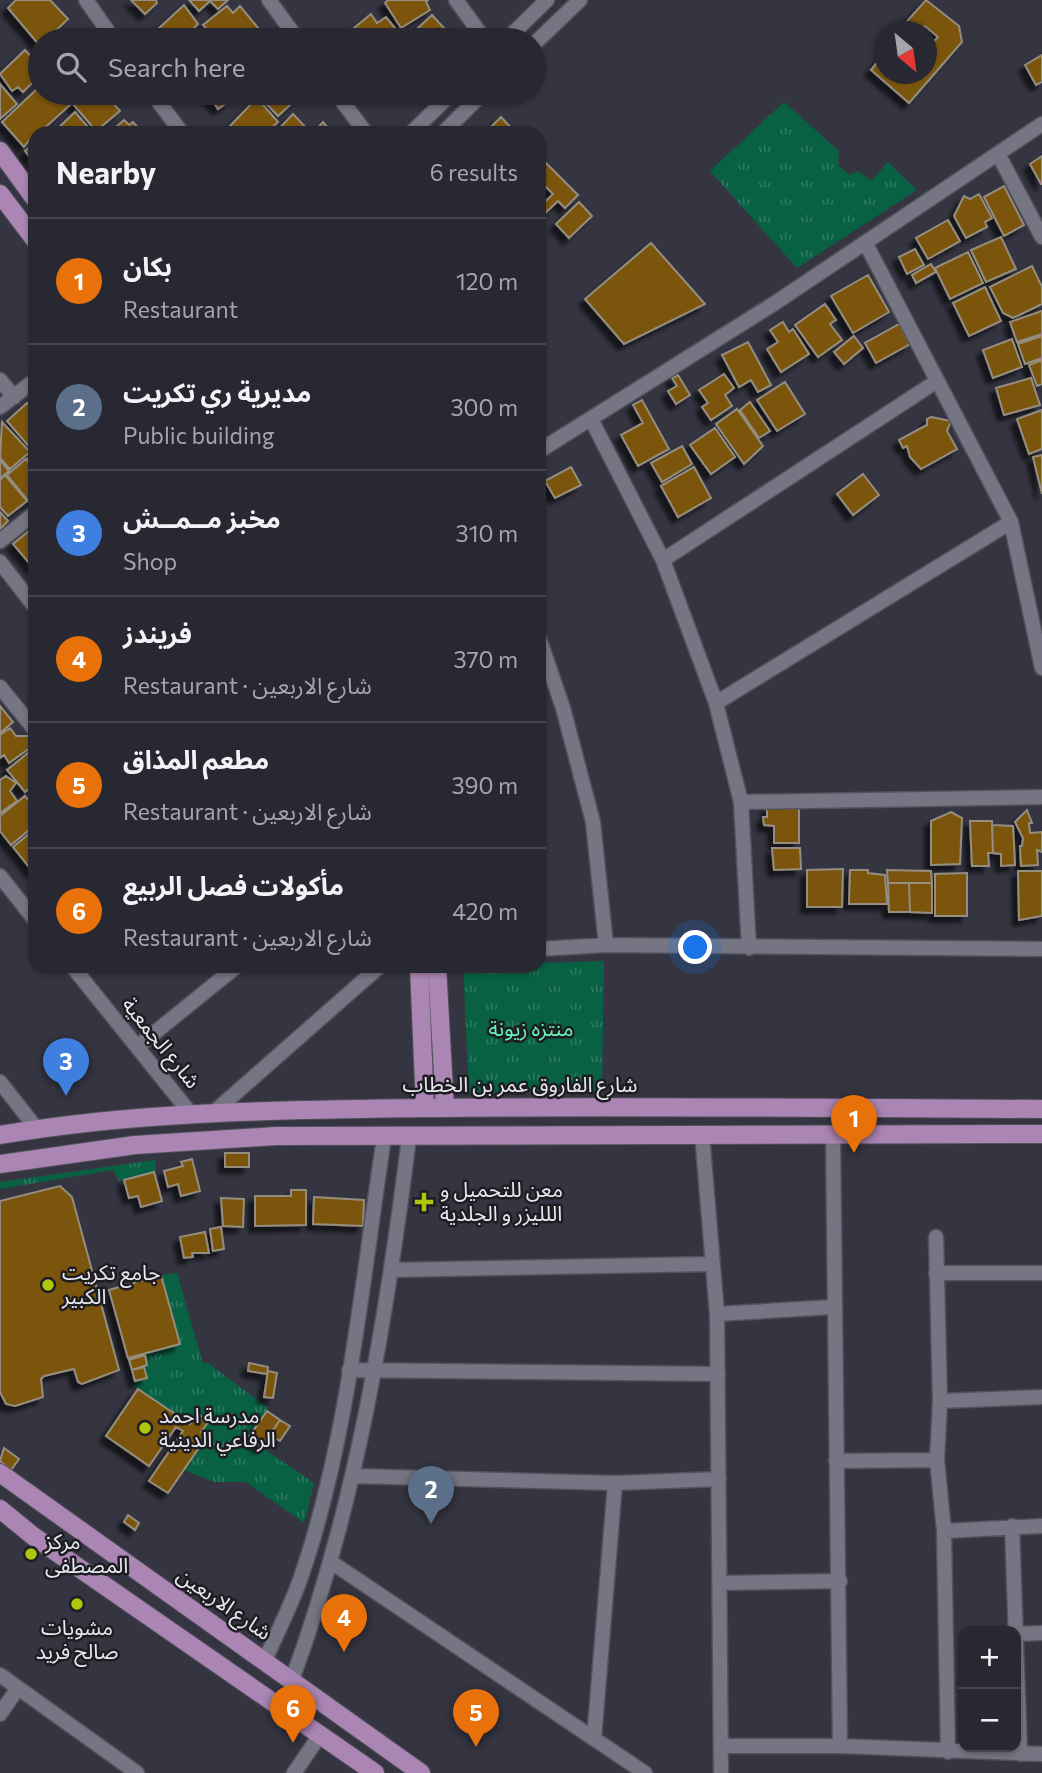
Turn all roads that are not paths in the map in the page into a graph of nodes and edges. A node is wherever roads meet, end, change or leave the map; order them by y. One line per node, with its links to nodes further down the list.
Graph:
1 (86, 0): 6 (street)
2 (269, 0): 7 (street)
3 (456, 0): 8 (street)
4 (547, 0): 9 (street)
5 (580, 0): 10 (street)
6 (106, 28)
7 (289, 28)
8 (476, 28)
9 (518, 28)
10 (546, 33)
11 (161, 105): 16 (street)
12 (345, 105): 17 (street)
13 (440, 105): 18 (street)
14 (471, 105): 19 (street)
15 (1042, 124): 21 (street)
16 (177, 126)
17 (361, 126)
18 (418, 126)
19 (450, 126)
20 (0, 151): 22 (main road)
21 (998, 154): 25 (street); 26 (street)
22 (28, 189)
23 (0, 194): 24 (main road)
24 (28, 231)
25 (1042, 237)
26 (866, 244): 28 (street); 32 (street)
27 (0, 380): 30 (street)
28 (937, 381): 35 (street); 37 (street)
29 (28, 386): 30 (street)
30 (14, 397): 31 (street)
31 (0, 407)
32 (591, 419): 33 (street); 37 (street)
33 (546, 447)
34 (28, 519): 36 (street)
35 (1011, 522): 40 (street); 44 (street)
36 (0, 541)
37 (663, 560): 44 (street)
38 (0, 562): 39 (street)
39 (28, 598)
40 (1035, 605): 42 (street)
41 (546, 658): 50 (street)
42 (1042, 667)
43 (0, 687): 45 (street)
44 (716, 703): 47 (street)
45 (28, 721)
46 (1042, 797): 47 (street)
47 (741, 802): 51 (street)
48 (0, 876): 49 (street)
49 (28, 901)
50 (606, 945): 51 (street); 52 (street)
51 (749, 948): 53 (street)
52 (546, 949)
53 (1042, 949)
54 (78, 973): 59 (street, شارع الجمعية)
55 (228, 973): 59 (street)
56 (372, 973): 64 (street)
57 (419, 973): 61 (main road)
58 (437, 973): 62 (main road)
59 (137, 1047): 65 (street, شارع الجمعية)
60 (0, 1082): 66 (street)
61 (425, 1108): 62 (main road, شارع الفاروق عمر بن الخطاب); 64 (main road, شارع الفاروق عمر بن الخطاب)
62 (445, 1108): 63 (main road, شارع الفاروق عمر بن الخطاب)
63 (1042, 1109)
64 (213, 1113): 65 (main road, شارع الفاروق عمر بن الخطاب)
65 (191, 1114): 66 (main road, شارع الفاروق عمر بن الخطاب)
66 (37, 1129): 70 (main road, شارع الفاروق عمر بن الخطاب)
67 (702, 1134): 68 (main road); 72 (main road); 75 (street)
68 (833, 1134): 69 (main road); 79 (street)
69 (1042, 1134)
70 (0, 1135)
71 (384, 1138): 72 (main road); 73 (main road); 81 (street)
72 (409, 1138): 76 (street)
73 (0, 1164)
74 (936, 1237): 77 (street)
75 (711, 1264): 76 (street); 80 (street)
76 (392, 1270): 82 (street)
77 (936, 1273): 78 (street); 85 (street)
78 (1042, 1273)
79 (833, 1307): 80 (street); 87 (street)
80 (718, 1314): 83 (street)
81 (348, 1370): 82 (street); 106 (street)
82 (375, 1370): 83 (street); 89 (street)
83 (718, 1374): 90 (street)
84 (1042, 1397): 85 (street)
85 (940, 1401): 86 (street)
86 (937, 1460): 87 (street); 96 (street)
87 (836, 1461): 101 (street)
88 (0, 1473): 95 (main road, شارع الاربعين)
89 (354, 1476): 91 (street); 99 (street)
90 (719, 1479): 91 (street); 102 (street)
91 (615, 1483): 113 (street)
92 (0, 1509): 98 (main road)
93 (1042, 1526): 94 (street)
94 (1012, 1527): 96 (street); 103 (street)
95 (76, 1530): 97 (main road, شارع الاربعين); 98 (main road)
96 (944, 1531): 116 (street)
97 (112, 1554): 100 (main road); 106 (main road, شارع الاربعين)
98 (60, 1555): 100 (main road)
99 (331, 1562): 108 (street); 113 (street)
100 (93, 1578): 112 (main road)
101 (840, 1581): 102 (street); 115 (street)
102 (720, 1583): 114 (street)
103 (1017, 1626)
104 (1042, 1633): 105 (street)
105 (1021, 1634)
106 (265, 1660): 108 (main road, شارع الاربعين)
107 (0, 1675): 109 (street)
108 (292, 1680): 122 (main road, شارع الاربعين)
109 (18, 1688): 111 (street); 119 (street)
110 (1018, 1689): 117 (street)
111 (0, 1714)
112 (320, 1735): 120 (street); 121 (main road)
113 (594, 1739): 123 (street)
114 (721, 1746): 115 (street); 124 (street)
115 (840, 1746): 116 (street)
116 (948, 1752): 117 (street)
117 (1020, 1754): 118 (street)
118 (1042, 1754)
119 (132, 1772)
120 (294, 1773)
121 (375, 1773)
122 (421, 1773)
123 (645, 1773)
124 (721, 1773)

